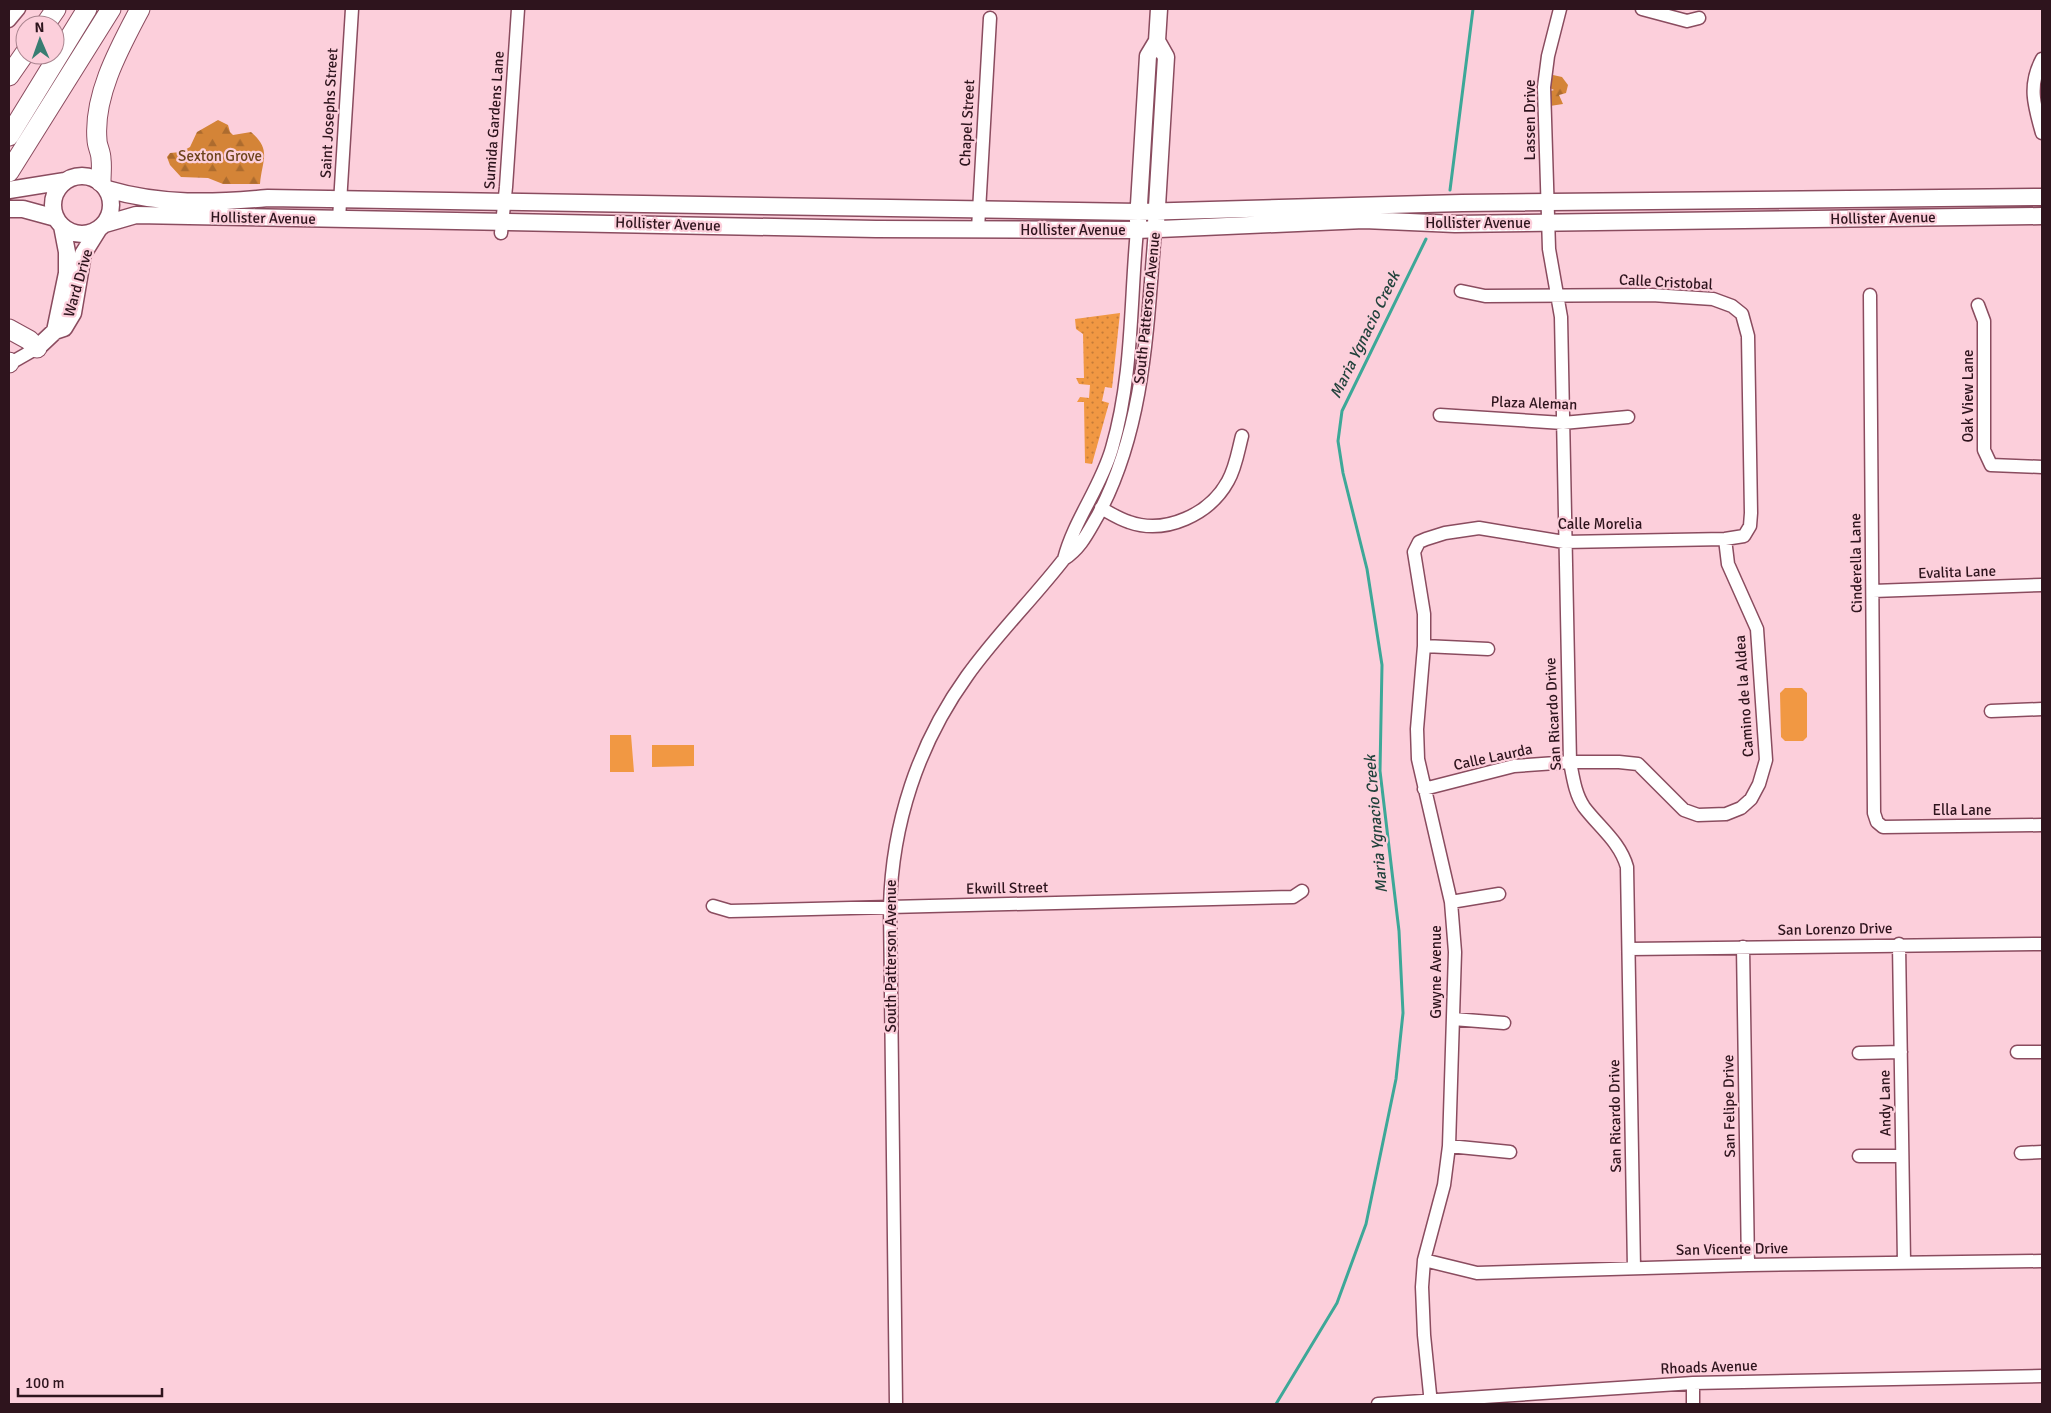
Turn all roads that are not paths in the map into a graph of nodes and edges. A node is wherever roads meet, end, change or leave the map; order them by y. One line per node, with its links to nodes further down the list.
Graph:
1 (19, 9): 12 (street)
2 (87, 9): 19 (highway)
3 (110, 9): 20 (highway)
4 (140, 9): 22 (highway)
5 (352, 9): 25 (street, Saint Josephs Street)
6 (518, 9): 26 (street, Sumida Gardens Lane)
7 (1159, 9): 13 (main road, South Patterson Avenue)
8 (1560, 9): 27 (street, Lassen Drive)
9 (1642, 9): 11 (street)
10 (990, 18): 29 (street, Chapel Street)
11 (1699, 18)
12 (9, 22)
13 (1157, 41): 30 (main road, South Patterson Avenue); 31 (main road, South Patterson Avenue)
14 (2042, 59): 17 (street)
15 (17, 65): 16 (highway)
16 (9, 76)
17 (2039, 112): 18 (street)
18 (2042, 133)
19 (9, 136)
20 (9, 172)
21 (65, 181): 22 (main road); 23 (main road); 34 (main road)
22 (104, 185): 25 (main road, Hollister Avenue); 36 (main road)
23 (9, 190)
24 (2042, 197): 27 (main road, Hollister Avenue)
25 (340, 200): 26 (main road, Hollister Avenue); 33 (street, Saint Josephs Street)
26 (505, 202): 29 (main road, Hollister Avenue); 37 (street, Sumida Gardens Lane)
27 (1547, 202): 31 (main road, Hollister Avenue); 35 (street, San Ricardo Drive)
28 (9, 209): 34 (main road)
29 (978, 210): 30 (main road, Hollister Avenue); 38 (street, Chapel Street)
30 (1139, 212): 31 (main road, Hollister Avenue); 39 (main road, South Patterson Avenue)
31 (1157, 212): 40 (main road, South Patterson Avenue)
32 (2042, 216): 35 (main road, Hollister Avenue)
33 (339, 219): 36 (main road, Hollister Avenue); 37 (main road, Hollister Avenue)
34 (59, 222): 36 (main road); 48 (main road, Ward Drive)
35 (1548, 223): 40 (main road, Hollister Avenue); 43 (street, San Ricardo Drive)
36 (101, 227): 48 (main road, Ward Drive)
37 (502, 227): 38 (main road, Hollister Avenue)
38 (978, 229): 39 (main road, Hollister Avenue)
39 (1137, 230): 40 (main road, Hollister Avenue); 60 (street, South Patterson Avenue)
40 (1155, 230): 56 (street, South Patterson Avenue)
41 (1461, 291): 43 (street, Calle Cristobal)
42 (1870, 295): 62 (street, Cinderella Lane)
43 (1556, 296): 46 (street, Calle Cristobal); 53 (street, San Ricardo Drive)
44 (1741, 296): 46 (street)
45 (1978, 305): 55 (street, Oak View Lane)
46 (1732, 306): 57 (street)
47 (9, 329): 49 (highway)
48 (54, 331): 49 (main road, Ward Drive)
49 (37, 348): 50 (street, Ward Drive)
50 (9, 363)
51 (1440, 416): 53 (street, Plaza Aleman)
52 (1628, 417): 53 (street, Plaza Aleman)
53 (1563, 423): 59 (street, San Ricardo Drive)
54 (1242, 436): 56 (street)
55 (2042, 467)
56 (1101, 508): 60 (street, South Patterson Avenue)
57 (1725, 539): 59 (street, Calle Morelia); 67 (street, Camino de la Aldea)
58 (1420, 542): 59 (street, Calle Morelia); 63 (street, Gwyne Avenue)
59 (1564, 542): 67 (street, San Ricardo Drive)
60 (1064, 559): 75 (street, South Patterson Avenue)
61 (2042, 585): 62 (street, Evalita Lane)
62 (1873, 591): 70 (street, Cinderella Lane)
63 (1424, 646): 64 (street); 68 (street, Gwyne Avenue)
64 (1488, 649)
65 (2042, 710): 66 (street)
66 (1991, 711)
67 (1570, 762): 68 (street, Calle Laurda); 79 (street, San Ricardo Drive)
68 (1424, 789): 73 (street, Gwyne Avenue)
69 (2042, 825): 70 (street, Ella Lane)
70 (1883, 826)
71 (1302, 891): 75 (street, Ekwill Street)
72 (1499, 894): 73 (street)
73 (1451, 902): 80 (street, Gwyne Avenue)
74 (713, 906): 75 (street, Ekwill Street)
75 (890, 907): 100 (street, South Patterson Avenue)
76 (1898, 944): 77 (street, San Lorenzo Drive); 78 (street, San Lorenzo Drive); 82 (street, Andy Lane)
77 (2042, 944)
78 (1743, 947): 79 (street, San Lorenzo Drive); 95 (street, San Felipe Drive)
79 (1629, 949): 96 (street, San Ricardo Drive)
80 (1453, 1019): 81 (street); 86 (street, Gwyne Avenue)
81 (1504, 1022)
82 (1901, 1052): 85 (street); 91 (street, Andy Lane)
83 (2017, 1052): 84 (street)
84 (2042, 1052)
85 (1858, 1054)
86 (1450, 1146): 87 (street); 92 (street, Gwyne Avenue)
87 (1510, 1152)
88 (2042, 1152): 89 (street)
89 (2021, 1153)
90 (1859, 1156): 91 (street)
91 (1902, 1156): 94 (street, Andy Lane)
92 (1424, 1260): 96 (street, San Vicente Drive); 99 (street, Gwyne Avenue)
93 (2042, 1261): 94 (street, San Vicente Drive)
94 (1904, 1262): 95 (street, San Vicente Drive)
95 (1748, 1265): 96 (street, San Vicente Drive)
96 (1634, 1268)
97 (2042, 1376): 98 (street, Rhoads Avenue)
98 (1693, 1383): 99 (street, Rhoads Avenue); 102 (street)
99 (1431, 1401): 101 (street, Rhoads Avenue)
100 (896, 1404)
101 (1378, 1404)
102 (1693, 1404)

